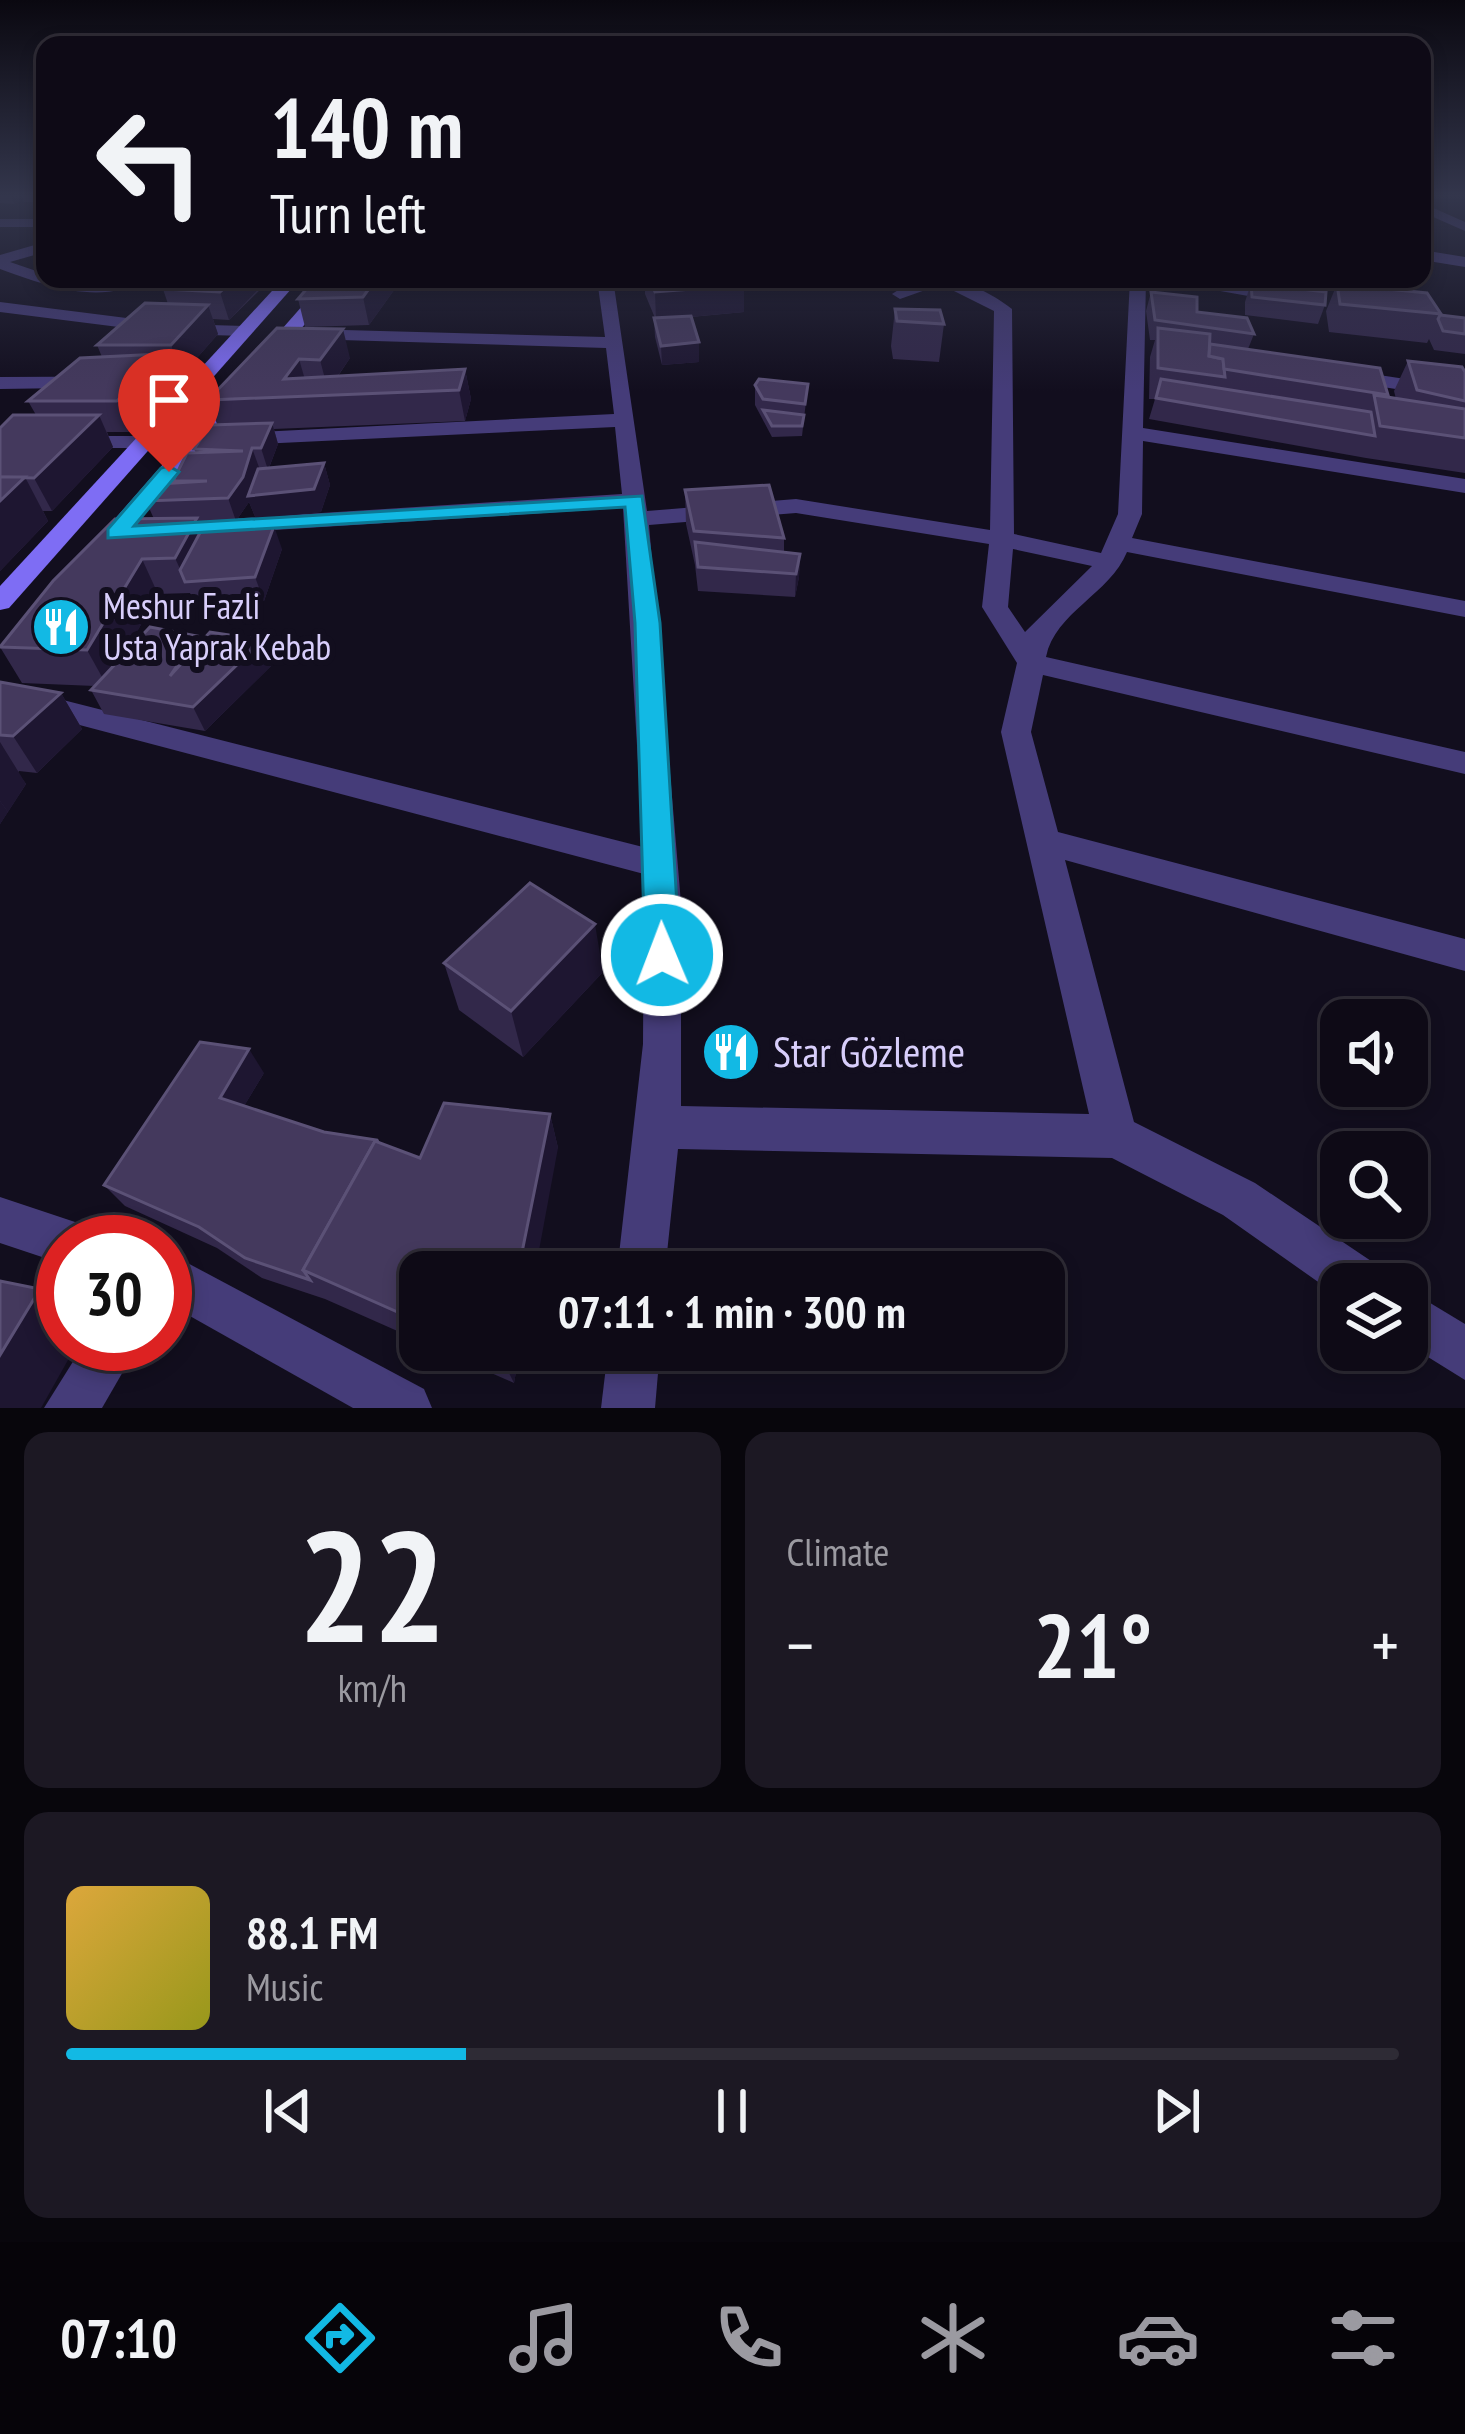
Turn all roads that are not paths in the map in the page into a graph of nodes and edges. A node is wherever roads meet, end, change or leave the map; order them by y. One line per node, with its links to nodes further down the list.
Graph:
1 (0, 262): 2 (street)
2 (36, 274)
3 (60, 288): 13 (street)
4 (284, 288): 14 (main road)
5 (327, 288): 15 (main road)
6 (607, 288): 17 (street)
7 (917, 288): 11 (street)
8 (960, 288): 33 (street)
9 (1139, 288): 24 (street)
10 (1218, 288): 12 (street)
11 (900, 294)
12 (1301, 301)
13 (5, 311): 16 (street)
14 (244, 332): 16 (street); 19 (main road)
15 (289, 333): 17 (street); 25 (main road)
16 (146, 334): 21 (street)
17 (616, 344): 23 (street)
18 (1324, 373): 22 (street)
19 (201, 380): 21 (street); 28 (main road)
20 (0, 383): 21 (street)
21 (91, 384): 27 (street)
22 (1465, 394)
23 (622, 420): 25 (street); 31 (street)
24 (1133, 433): 30 (street); 34 (street)
25 (195, 441): 32 (main road)
26 (0, 442): 27 (street)
27 (25, 442): 28 (street); 29 (street)
28 (144, 442): 36 (main road)
29 (0, 466)
30 (1465, 486)
31 (636, 509): 32 (street); 33 (street); 42 (street)
32 (116, 533): 35 (main road)
33 (1002, 539): 34 (street); 38 (street)
34 (1114, 552): 37 (street); 38 (street)
35 (87, 566)
36 (0, 602)
37 (1465, 609)
38 (1030, 663): 40 (street); 41 (street)
39 (0, 694): 42 (street)
40 (1465, 763)
41 (1043, 842): 43 (street); 45 (street)
42 (661, 865): 44 (street)
43 (1465, 955)
44 (655, 1127): 45 (street); 48 (street)
45 (1116, 1136): 49 (street)
46 (0, 1220): 47 (street)
47 (36, 1232)
48 (643, 1251)
49 (1332, 1263)
50 (192, 1290): 56 (street)
51 (1428, 1328): 52 (street)
52 (1465, 1354)
53 (96, 1371): 55 (street)
54 (632, 1371): 57 (street)
55 (71, 1408)
56 (405, 1408)
57 (628, 1408)

